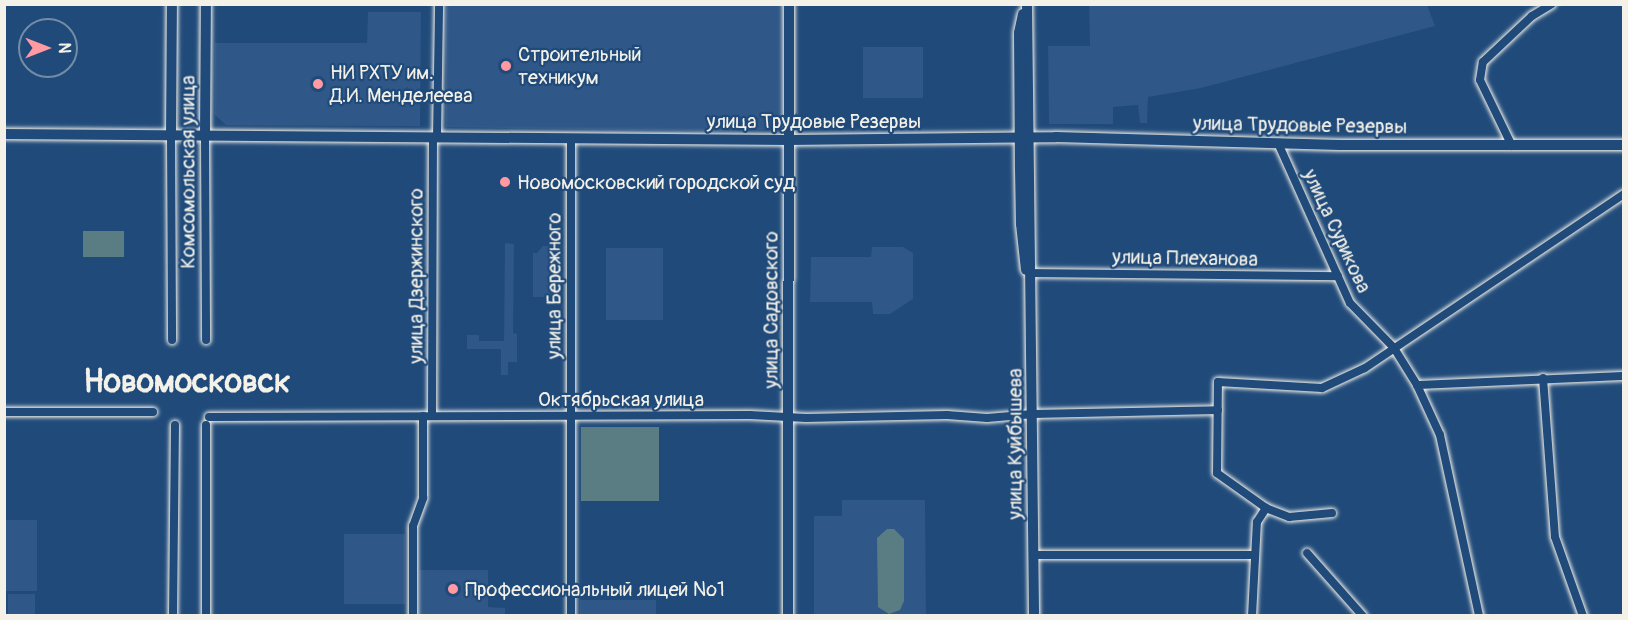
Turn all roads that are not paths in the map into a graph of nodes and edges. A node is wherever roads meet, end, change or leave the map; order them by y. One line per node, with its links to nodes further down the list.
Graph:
1 (172, 4): 8 (street, Комсомольская улица)
2 (206, 4): 9 (street, Комсомольская улица)
3 (439, 4): 10 (street, улица Дзержинского)
4 (789, 4): 13 (street, улица Садовского)
5 (1026, 4): 11 (street)
6 (1551, 4): 16 (street)
7 (4, 135): 8 (street, улица Трудовые Резервы)
8 (171, 136): 9 (street, улица Трудовые Резервы); 21 (street, Комсомольская улица)
9 (206, 136): 10 (street, улица Трудовые Резервы); 22 (street, Комсомольская улица)
10 (435, 137): 12 (street, улица Трудовые Резервы); 32 (street, улица Дзержинского)
11 (1024, 137): 13 (street, улица Трудовые Резервы); 14 (street, улица Трудовые Резервы); 18 (street, улица Куйбышева); 20 (street)
12 (571, 138): 13 (street, улица Трудовые Резервы); 33 (street, улица Бережного)
13 (789, 140): 34 (street, улица Садовского)
14 (1278, 143): 16 (street, улица Трудовые Резервы); 19 (street, улица Сурикова)
15 (1623, 145): 16 (street, улица Трудовые Резервы)
16 (1512, 146)
17 (1623, 194): 23 (street)
18 (1031, 273): 19 (street, улица Плеханова); 20 (street, улица Куйбышева)
19 (1338, 276): 23 (street, улица Сурикова)
20 (1032, 307): 30 (street, улица Куйбышева)
21 (172, 340)
22 (206, 340)
23 (1394, 348): 26 (street, улица Сурикова); 27 (street)
24 (1623, 376): 25 (street)
25 (1543, 378): 26 (street); 50 (street)
26 (1417, 385): 49 (street, улица Сурикова)
27 (1218, 410): 30 (street, Октябрьская улица); 36 (street)
28 (4, 412): 29 (street)
29 (153, 412)
30 (1033, 414): 34 (street, Октябрьская улица); 39 (street, улица Куйбышева)
31 (423, 416): 32 (street, Октябрьская улица); 42 (street, Октябрьская улица); 43 (street)
32 (432, 416): 33 (street, Октябрьская улица)
33 (570, 416): 34 (street, Октябрьская улица); 44 (street, улица Бережного)
34 (789, 417): 45 (street, улица Садовского)
35 (176, 425): 41 (street)
36 (1266, 508): 37 (street); 40 (street)
37 (1332, 513)
38 (1307, 553): 48 (street)
39 (1034, 555): 40 (street); 46 (street, улица Куйбышева)
40 (1254, 555): 47 (street)
41 (173, 615)
42 (206, 615)
43 (413, 615)
44 (571, 615)
45 (788, 615)
46 (1034, 615)
47 (1252, 615)
48 (1363, 615)
49 (1479, 615)
50 (1583, 615)

